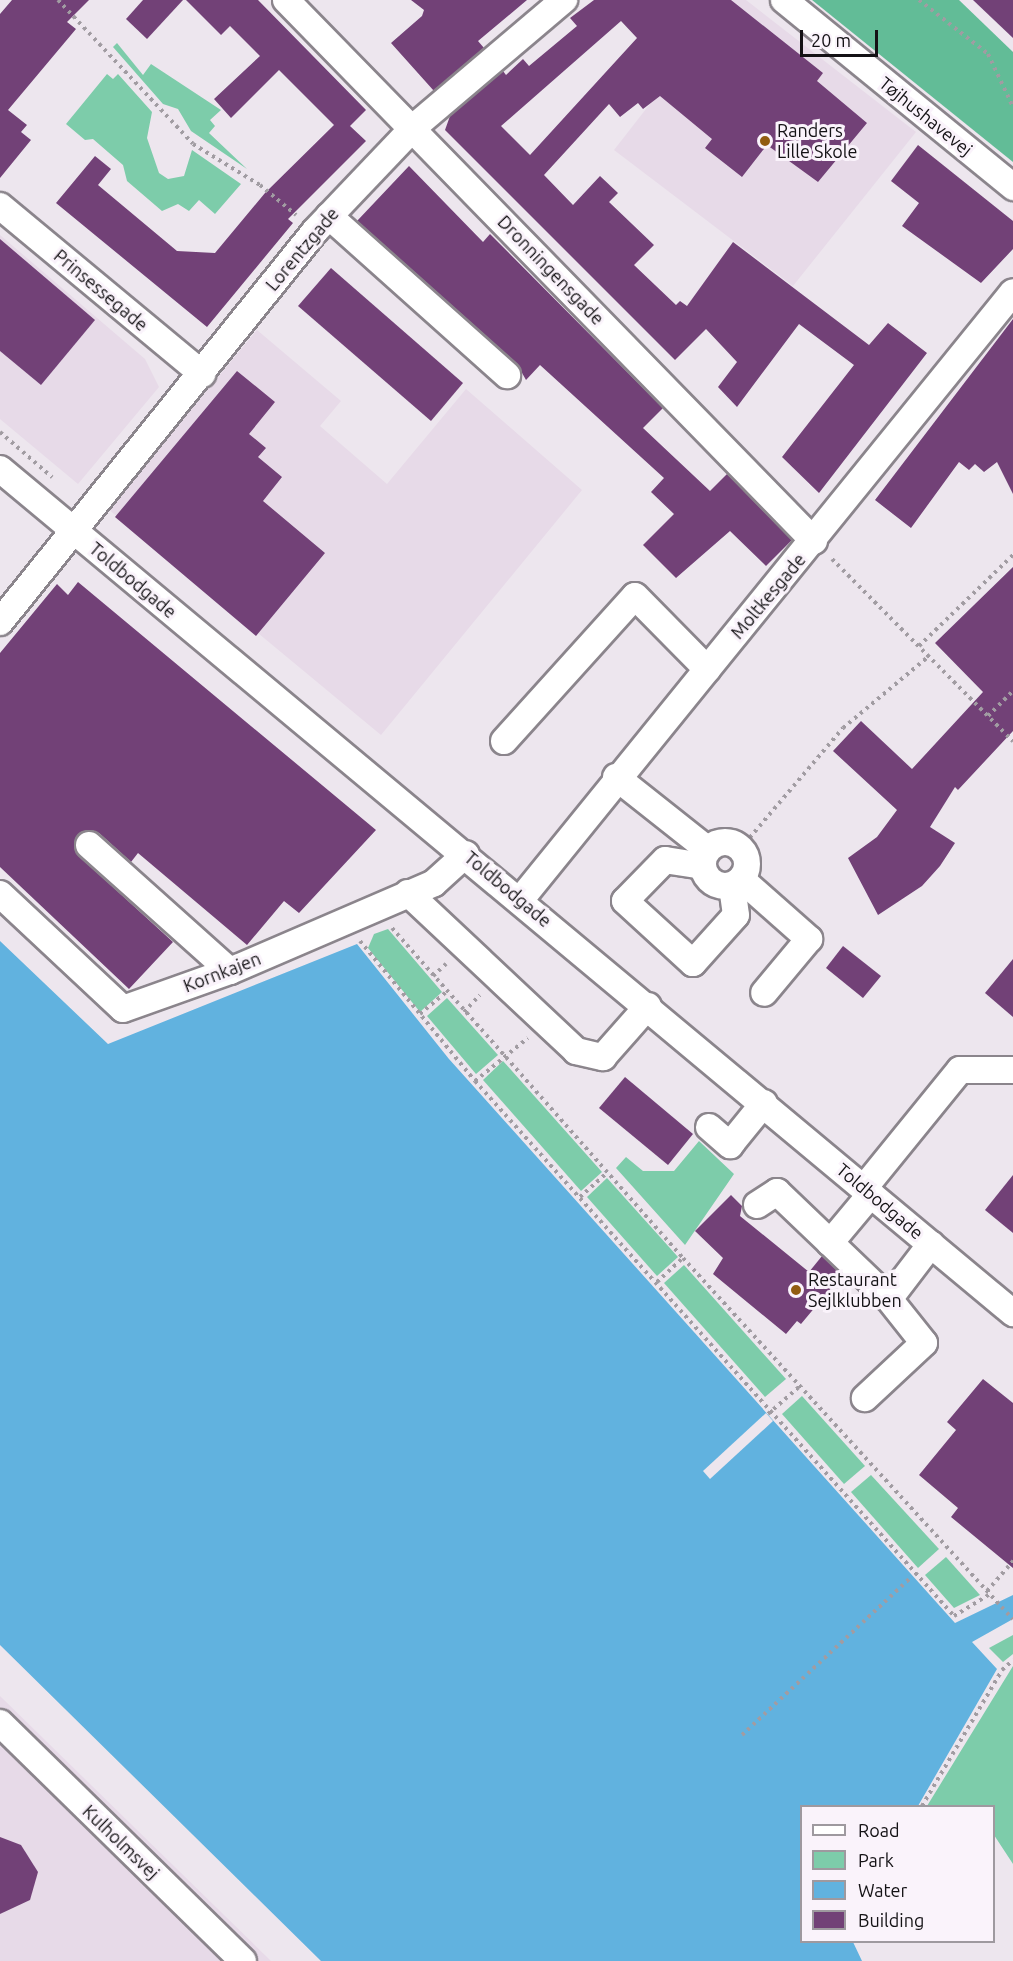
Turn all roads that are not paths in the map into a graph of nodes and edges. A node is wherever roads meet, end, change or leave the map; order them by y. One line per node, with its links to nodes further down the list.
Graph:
1 (286, 0): 4 (street, Dronningensgade)
2 (564, 0): 4 (street, Lorentzgade)
3 (784, 0): 5 (street, Tøjhushavevej)
4 (414, 127): 7 (street, Lorentzgade); 13 (street, Dronningensgade)
5 (1013, 187)
6 (0, 206): 9 (street, Prinsessegade)
7 (322, 224): 9 (street, Lorentzgade); 10 (street)
8 (1013, 292): 13 (street, Moltkesgade)
9 (202, 374): 12 (street, Lorentzgade)
10 (507, 375)
11 (0, 469): 12 (street, Toldbodgade)
12 (72, 528): 14 (street, Lorentzgade); 19 (street, Toldbodgade)
13 (814, 541): 15 (street, Moltkesgade)
14 (0, 622)
15 (707, 669): 16 (street); 17 (street, Moltkesgade)
16 (504, 741)
17 (616, 777): 20 (street); 24 (street, Moltkesgade)
18 (90, 844): 25 (street)
19 (466, 854): 22 (street, Kornkajen); 24 (street, Toldbodgade)
20 (705, 858): 21 (street); 21 (street); 21 (street)
21 (736, 882): 26 (street)
22 (408, 893): 25 (street, Kornkajen); 27 (street)
23 (0, 894): 25 (street, Kornkajen)
24 (521, 899): 27 (street, Toldbodgade)
25 (230, 971)
26 (764, 993)
27 (648, 1006): 29 (street, Toldbodgade)
28 (1013, 1070): 31 (street)
29 (764, 1103): 30 (street); 31 (street, Toldbodgade)
30 (709, 1126)
31 (868, 1191): 33 (street); 34 (street, Toldbodgade)
32 (757, 1205): 33 (street)
33 (830, 1243): 35 (street)
34 (931, 1244): 35 (street); 36 (street, Toldbodgade)
35 (889, 1299): 37 (street)
36 (1013, 1313)
37 (864, 1398)
38 (0, 1723): 39 (street, Kulholmsvej)
39 (243, 1961)

